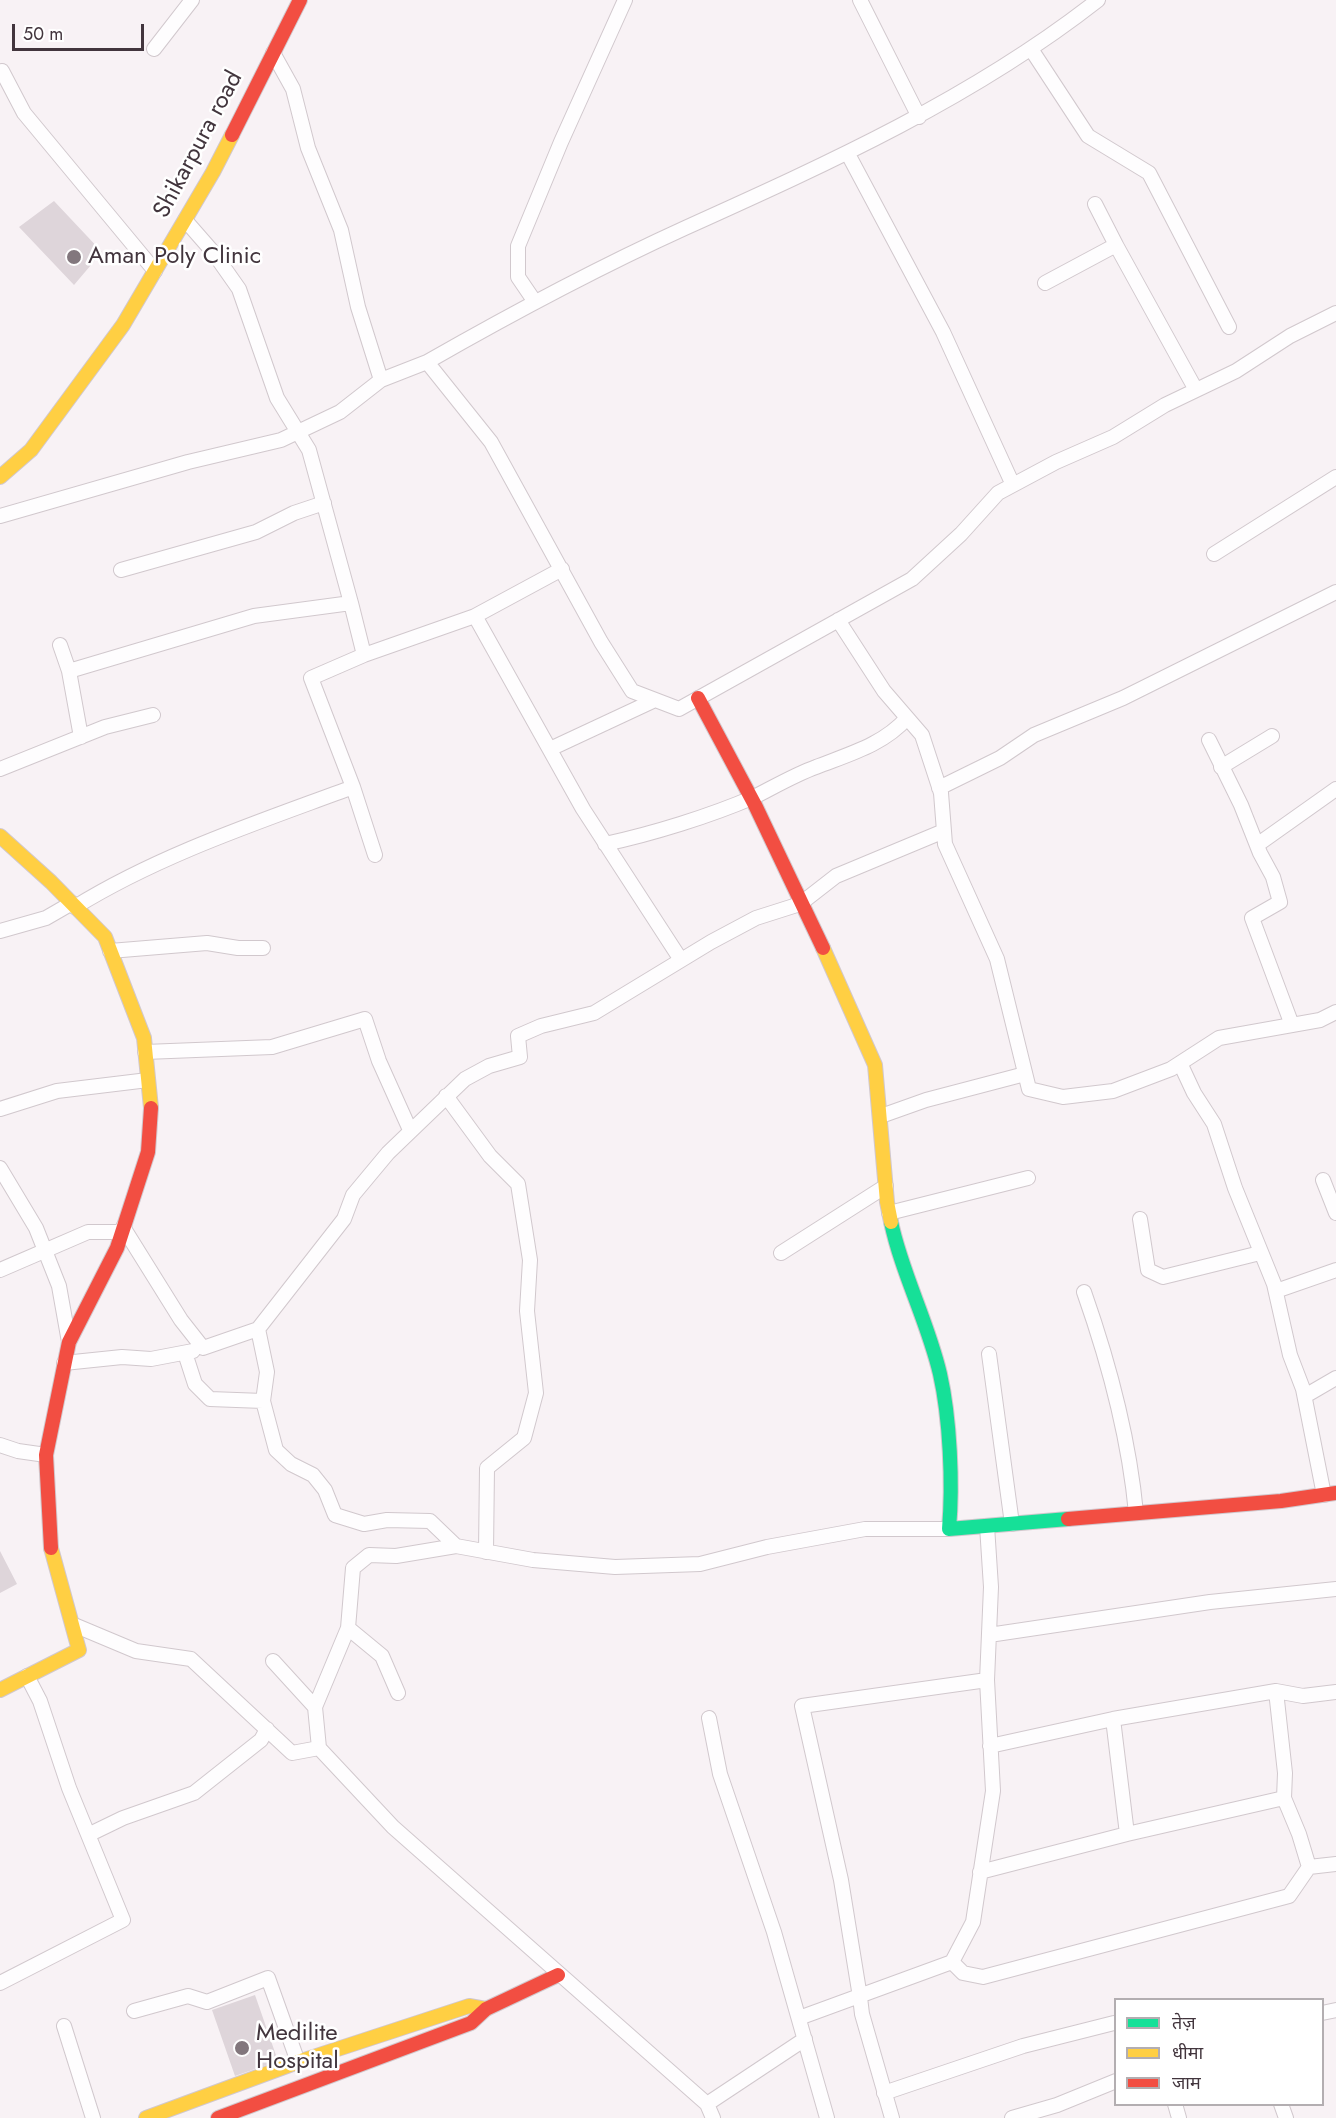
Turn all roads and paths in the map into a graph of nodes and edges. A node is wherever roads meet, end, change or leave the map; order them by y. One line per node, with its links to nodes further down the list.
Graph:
1 (192, 0): 6 (street)
2 (300, 0): 8 (street, Shikarpura road)
3 (625, 0): 17 (street)
4 (860, 0): 10 (street)
5 (1098, 0): 7 (street)
6 (154, 49)
7 (1031, 49): 10 (street); 19 (street)
8 (273, 53): 13 (street, Shikarpura road); 21 (street)
9 (2, 71): 15 (street)
10 (919, 117): 11 (street)
11 (848, 154): 17 (street); 26 (street)
12 (1095, 204): 14 (street)
13 (185, 220): 15 (street, Shikarpura road); 23 (street)
14 (1116, 244): 16 (street); 22 (street)
15 (155, 271): 24 (street, Shikarpura road)
16 (1045, 283)
17 (535, 302): 20 (street)
18 (1336, 313): 22 (street)
19 (1229, 327)
20 (427, 362): 21 (street); 30 (street)
21 (381, 380): 23 (street)
22 (1196, 390): 26 (street)
23 (297, 432): 27 (street); 28 (street)
24 (0, 477)
25 (1336, 477): 29 (street)
26 (1013, 485): 35 (street)
27 (324, 503): 31 (street); 33 (street)
28 (0, 516)
29 (1214, 554)
30 (562, 569): 34 (street); 40 (street)
31 (121, 570)
32 (1336, 592): 50 (street)
33 (351, 603): 37 (street); 38 (street)
34 (475, 616): 37 (street); 46 (street)
35 (838, 620): 39 (street); 42 (street)
36 (60, 645): 38 (street)
37 (364, 655): 49 (street)
38 (69, 671): 44 (street)
39 (698, 698): 40 (street); 52 (street)
40 (655, 700): 46 (street)
41 (153, 715): 44 (street)
42 (907, 718): 50 (street); 52 (street)
43 (1272, 736): 47 (street)
44 (81, 737): 48 (street)
45 (1209, 740): 47 (street)
46 (549, 749): 55 (street)
47 (1221, 767): 56 (street)
48 (0, 770)
49 (353, 788): 57 (street); 59 (street)
50 (939, 788): 53 (street)
51 (1336, 789): 56 (street)
52 (751, 798): 55 (street); 58 (street)
53 (944, 831): 58 (street); 68 (street)
54 (0, 836): 59 (street)
55 (605, 844): 63 (street)
56 (1257, 844): 65 (street)
57 (375, 855)
58 (800, 904): 63 (street); 72 (street)
59 (74, 905): 60 (street); 62 (street)
60 (0, 931)
61 (263, 948): 62 (street)
62 (111, 951): 66 (street)
63 (681, 960): 70 (street)
64 (1336, 1012): 65 (street)
65 (1292, 1025): 67 (street)
66 (145, 1052): 69 (street); 73 (street)
67 (1180, 1063): 68 (street); 84 (street)
68 (1025, 1074): 72 (street)
69 (148, 1080): 71 (street); 81 (street)
70 (446, 1096): 73 (street); 106 (street)
71 (0, 1109)
72 (881, 1116): 77 (street)
73 (410, 1130): 89 (street)
74 (0, 1168): 82 (street)
75 (1028, 1178): 78 (street)
76 (1323, 1180): 79 (street)
77 (886, 1186): 78 (street); 83 (street)
78 (889, 1213): 104 (street)
79 (1336, 1213)
80 (1140, 1219): 84 (street)
81 (123, 1229): 82 (street); 90 (street); 91 (street)
82 (46, 1252): 85 (street); 90 (street)
83 (781, 1252)
84 (1260, 1253): 87 (street)
85 (0, 1270)
86 (1336, 1270): 87 (street)
87 (1276, 1291): 96 (street)
88 (1084, 1292): 101 (street)
89 (258, 1329): 91 (street); 97 (street)
90 (69, 1341): 94 (street)
91 (203, 1348): 92 (street)
92 (185, 1353): 94 (street); 97 (street)
93 (989, 1354): 102 (street)
94 (64, 1363): 99 (street)
95 (1336, 1378): 96 (street)
96 (1305, 1396): 100 (street)
97 (263, 1401): 105 (street)
98 (0, 1445): 99 (street)
99 (46, 1455): 108 (street)
100 (1330, 1494): 101 (street)
101 (1136, 1514): 102 (street)
102 (1012, 1524): 103 (street)
103 (987, 1526): 104 (street); 110 (street)
104 (949, 1529): 106 (street)
105 (456, 1546): 106 (street); 109 (street)
106 (486, 1552)
107 (1336, 1589): 110 (street)
108 (74, 1625): 112 (street); 121 (street)
109 (348, 1628): 117 (street); 118 (street)
110 (989, 1635): 113 (street)
111 (273, 1661): 118 (street)
112 (27, 1676): 114 (street); 125 (street)
113 (987, 1680): 122 (street); 133 (street)
114 (0, 1690)
115 (1275, 1691): 116 (street); 120 (street); 124 (street)
116 (1336, 1692)
117 (398, 1693)
118 (315, 1707): 123 (street)
119 (709, 1718): 136 (street)
120 (1113, 1719): 122 (street); 126 (street)
121 (267, 1729): 123 (street); 125 (street)
122 (990, 1746): 129 (street)
123 (319, 1748): 131 (street)
124 (1284, 1798): 126 (street); 128 (street)
125 (90, 1834): 132 (street)
126 (1127, 1834): 129 (street)
127 (1336, 1864): 128 (street)
128 (1309, 1867): 130 (street)
129 (980, 1872): 130 (street)
130 (952, 1962): 133 (street)
131 (558, 1975): 134 (street); 143 (street)
132 (0, 1983)
133 (860, 1997): 136 (street); 142 (street)
134 (486, 2009): 140 (street); 144 (street)
135 (134, 2011): 140 (street)
136 (799, 2018): 139 (street)
137 (1114, 2023): 142 (street)
138 (64, 2026): 145 (street)
139 (805, 2039): 143 (street); 149 (street)
140 (298, 2062): 146 (street)
141 (1114, 2082): 151 (street)
142 (885, 2093): 150 (street)
143 (707, 2104): 148 (street)
144 (246, 2113): 147 (street)
145 (93, 2118)
146 (146, 2118)
147 (218, 2118)
148 (713, 2118)
149 (827, 2118)
150 (892, 2118)
151 (1012, 2118)

